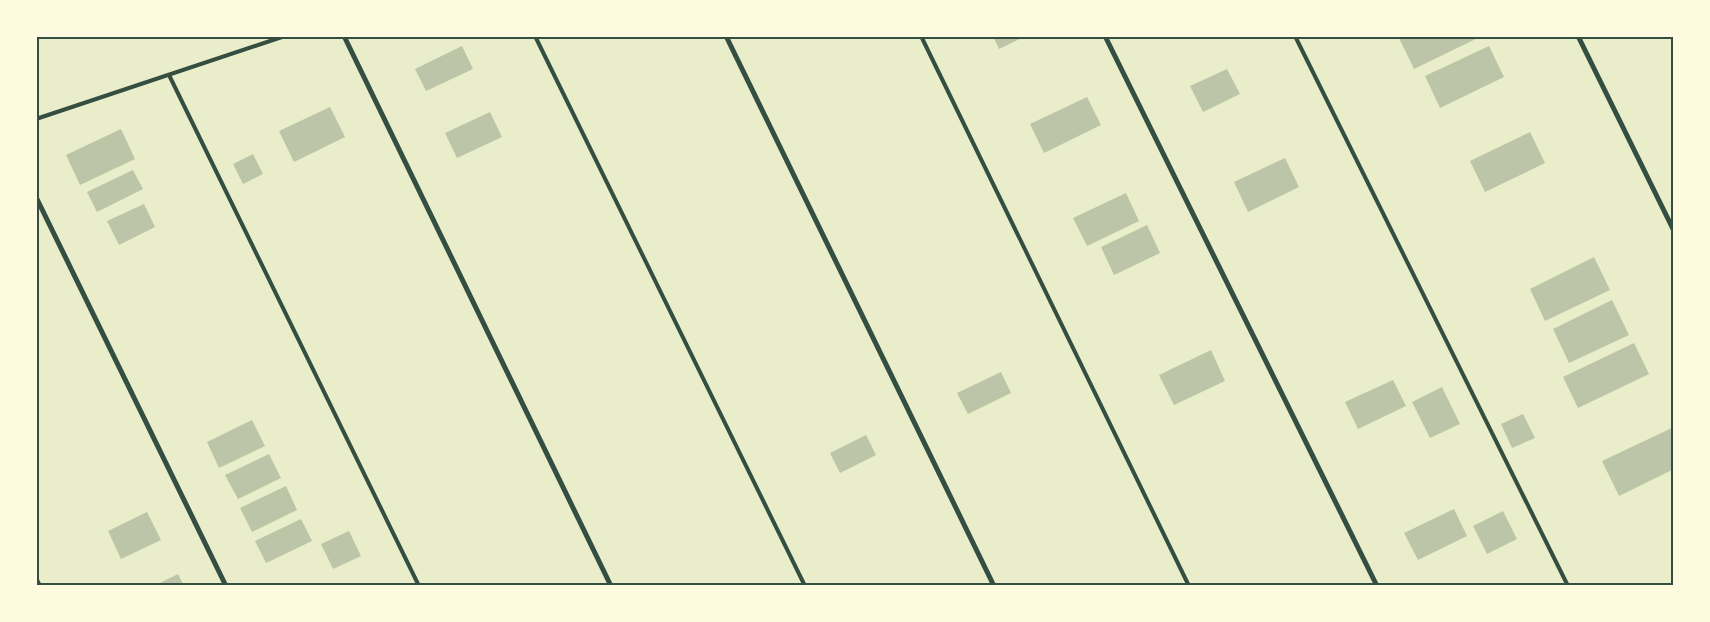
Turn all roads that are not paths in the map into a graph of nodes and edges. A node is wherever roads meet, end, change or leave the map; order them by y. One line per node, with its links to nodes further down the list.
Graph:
1 (286, 36): 9 (lane)
2 (344, 36): 17 (street)
3 (535, 36): 18 (lane)
4 (726, 36): 19 (street)
5 (921, 36): 20 (lane)
6 (1105, 36): 21 (street)
7 (1294, 36): 22 (lane)
8 (1578, 36): 12 (street)
9 (170, 75): 10 (lane); 16 (lane)
10 (36, 119)
11 (36, 197): 15 (street)
12 (1674, 231)
13 (36, 578): 14 (lane)
14 (40, 586)
15 (226, 586)
16 (419, 586)
17 (612, 586)
18 (805, 586)
19 (994, 586)
20 (1189, 586)
21 (1377, 586)
22 (1568, 586)

